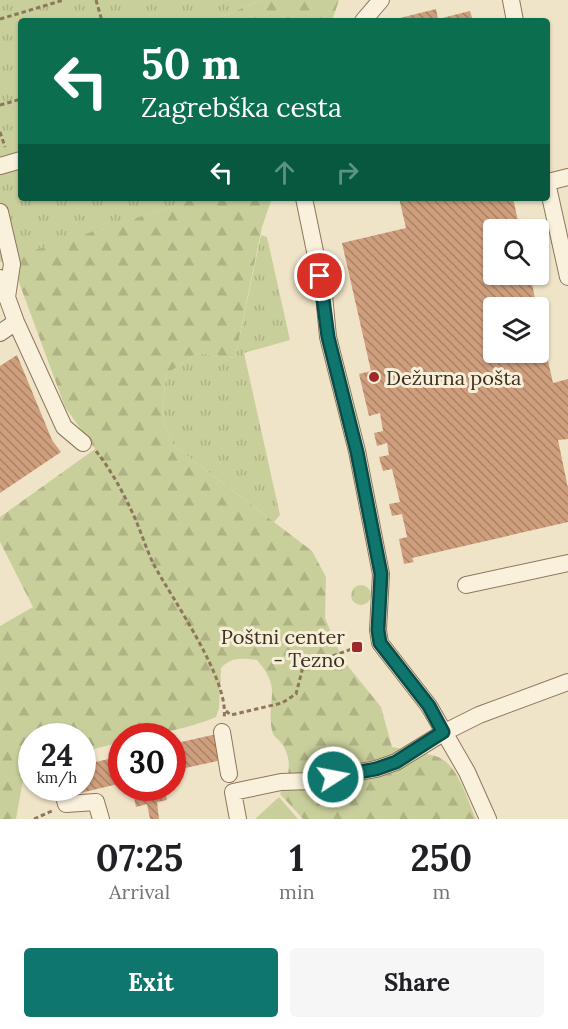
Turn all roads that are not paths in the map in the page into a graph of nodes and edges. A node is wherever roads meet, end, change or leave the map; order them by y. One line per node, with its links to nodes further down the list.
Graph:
1 (381, 0): 3 (street)
2 (511, 0): 4 (street)
3 (366, 18)
4 (514, 18)
5 (18, 161): 6 (street)
6 (0, 166)
7 (568, 177): 8 (street)
8 (550, 182)
9 (550, 196): 12 (street)
10 (305, 201): 22 (street)
11 (0, 212): 14 (street)
12 (568, 277)
13 (0, 278): 14 (street)
14 (7, 298): 15 (street)
15 (16, 322): 16 (street); 17 (street)
16 (0, 333)
17 (83, 443)
18 (568, 563): 19 (street)
19 (466, 585)
20 (568, 682): 22 (street)
21 (222, 732): 23 (street)
22 (443, 732): 28 (street); 29 (street)
23 (229, 774)
24 (65, 801): 26 (street)
25 (96, 801): 27 (street)
26 (96, 801)
27 (101, 819)
28 (238, 819)
29 (488, 819)

